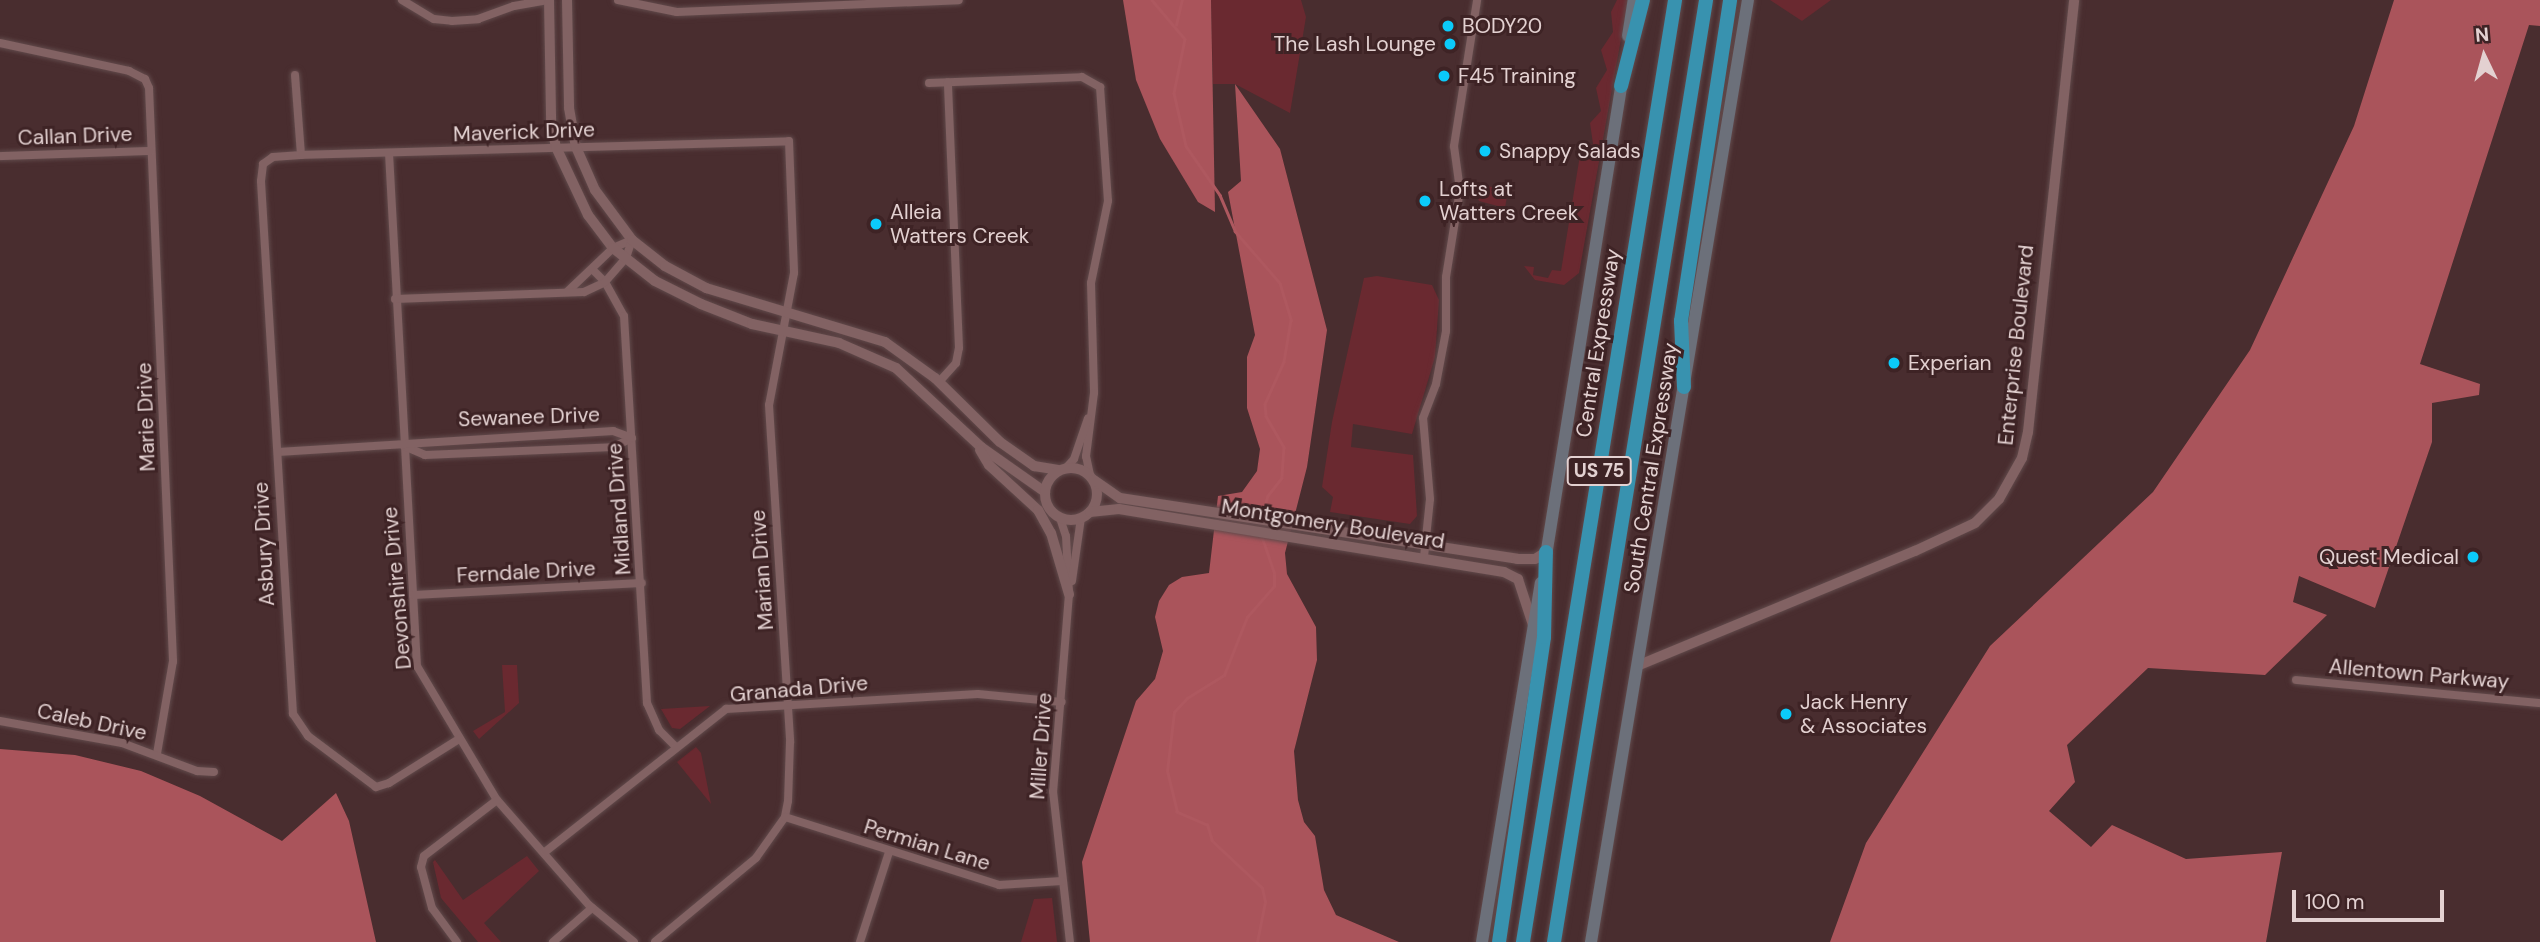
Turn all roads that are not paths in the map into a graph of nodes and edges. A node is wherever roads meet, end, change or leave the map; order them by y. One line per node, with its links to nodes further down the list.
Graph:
1 (402, 0): 18 (street)
2 (497, 0): 18 (street)
3 (549, 0): 18 (street); 25 (street)
4 (567, 0): 26 (street)
5 (618, 0): 17 (street)
6 (656, 0): 17 (street)
7 (959, 0): 16 (street)
8 (1477, 0): 55 (street)
9 (1634, 0): 23 (main road)
10 (1643, 0): 23 (highway)
11 (1675, 0): 86 (highway, Central Expressway / US 75)
12 (1706, 0): 87 (highway, US 75)
13 (1730, 0): 42 (highway)
14 (1748, 0): 42 (main road, South Central Expressway)
15 (2074, 0): 62 (street, Enterprise Boulevard)
16 (851, 2): 17 (street)
17 (656, 10)
18 (498, 13)
19 (0, 43): 27 (street, Marie Drive)
20 (296, 75): 29 (street)
21 (948, 82): 22 (street); 41 (street); 43 (street)
22 (929, 83)
23 (1621, 86): 56 (main road)
24 (789, 141): 26 (street, Maverick Drive); 39 (street, Marian Drive)
25 (556, 147): 26 (street, Maverick Drive); 28 (street, Maverick Drive); 33 (street)
26 (576, 147): 32 (street)
27 (151, 151): 30 (street, Callan Drive); 70 (street, Marie Drive)
28 (389, 153): 29 (street, Maverick Drive); 38 (street, Devonshire Drive)
29 (301, 155): 31 (street, Maverick Drive)
30 (0, 156)
31 (264, 164): 47 (street, Asbury Drive)
32 (632, 240): 33 (street); 34 (street); 39 (street)
33 (613, 248): 34 (street); 35 (street)
34 (626, 258): 36 (street); 40 (street)
35 (593, 270): 36 (street, Midland Drive); 37 (street)
36 (606, 282): 37 (street); 44 (street, Midland Drive)
37 (566, 292): 38 (street)
38 (395, 299): 46 (street, Devonshire Drive)
39 (784, 313): 40 (street, Marian Drive); 41 (street)
40 (780, 330): 45 (street); 66 (street, Marian Drive)
41 (939, 382): 48 (street)
42 (1684, 387): 62 (main road, South Central Expressway)
43 (1094, 401): 48 (street); 49 (street)
44 (632, 438): 46 (street, Sewanee Drive); 46 (street, Sewanee Drive); 58 (street, Midland Drive)
45 (973, 439): 50 (street); 59 (street)
46 (404, 446): 47 (street, Sewanee Drive); 60 (street, Devonshire Drive)
47 (278, 452): 68 (street, Asbury Drive)
48 (1063, 469): 49 (street); 50 (street)
49 (1092, 477): 51 (street); 53 (street, Montgomery Boulevard)
50 (1045, 492): 52 (street)
51 (1086, 515): 52 (street); 53 (street, Montgomery Boulevard); 59 (street, Miller Drive)
52 (1060, 518): 59 (street, Miller Drive)
53 (1217, 518): 54 (street, Montgomery Boulevard)
54 (1325, 535): 55 (street, Montgomery Boulevard); 57 (street, Montgomery Boulevard)
55 (1426, 545): 56 (street, Montgomery Boulevard); 57 (street)
56 (1546, 552): 61 (main road); 85 (highway)
57 (1424, 557): 61 (street, Montgomery Boulevard)
58 (642, 583): 60 (street, Ferndale Drive); 69 (street, Midland Drive)
59 (1069, 594): 64 (street, Miller Drive)
60 (413, 595): 68 (street, Devonshire Drive)
61 (1533, 626): 84 (main road)
62 (1637, 666): 88 (main road, South Central Expressway)
63 (2296, 680): 65 (street, Allentown Parkway)
64 (1062, 702): 66 (street, Granada Drive); 76 (street, Miller Drive)
65 (2540, 703)
66 (788, 706): 69 (street, Granada Drive); 73 (street, Marian Drive)
67 (0, 722): 70 (street, Caleb Drive)
68 (459, 739): 72 (street, Devonshire Drive)
69 (675, 746): 74 (street, Granada Drive)
70 (157, 754): 71 (street, Caleb Drive)
71 (214, 772)
72 (497, 800): 74 (street, Devonshire Drive); 78 (street)
73 (785, 817): 75 (street, Permian Lane); 81 (street)
74 (545, 852): 77 (street, Devonshire Drive)
75 (888, 852): 76 (street, Permian Lane); 82 (street)
76 (1062, 881): 83 (street, Miller Drive)
77 (592, 908): 79 (street); 80 (street, Devonshire Drive)
78 (457, 942)
79 (554, 942)
80 (634, 942)
81 (655, 942)
82 (860, 942)
83 (1070, 942)
84 (1482, 942)
85 (1499, 942)
86 (1523, 942)
87 (1554, 942)
88 (1591, 942)

